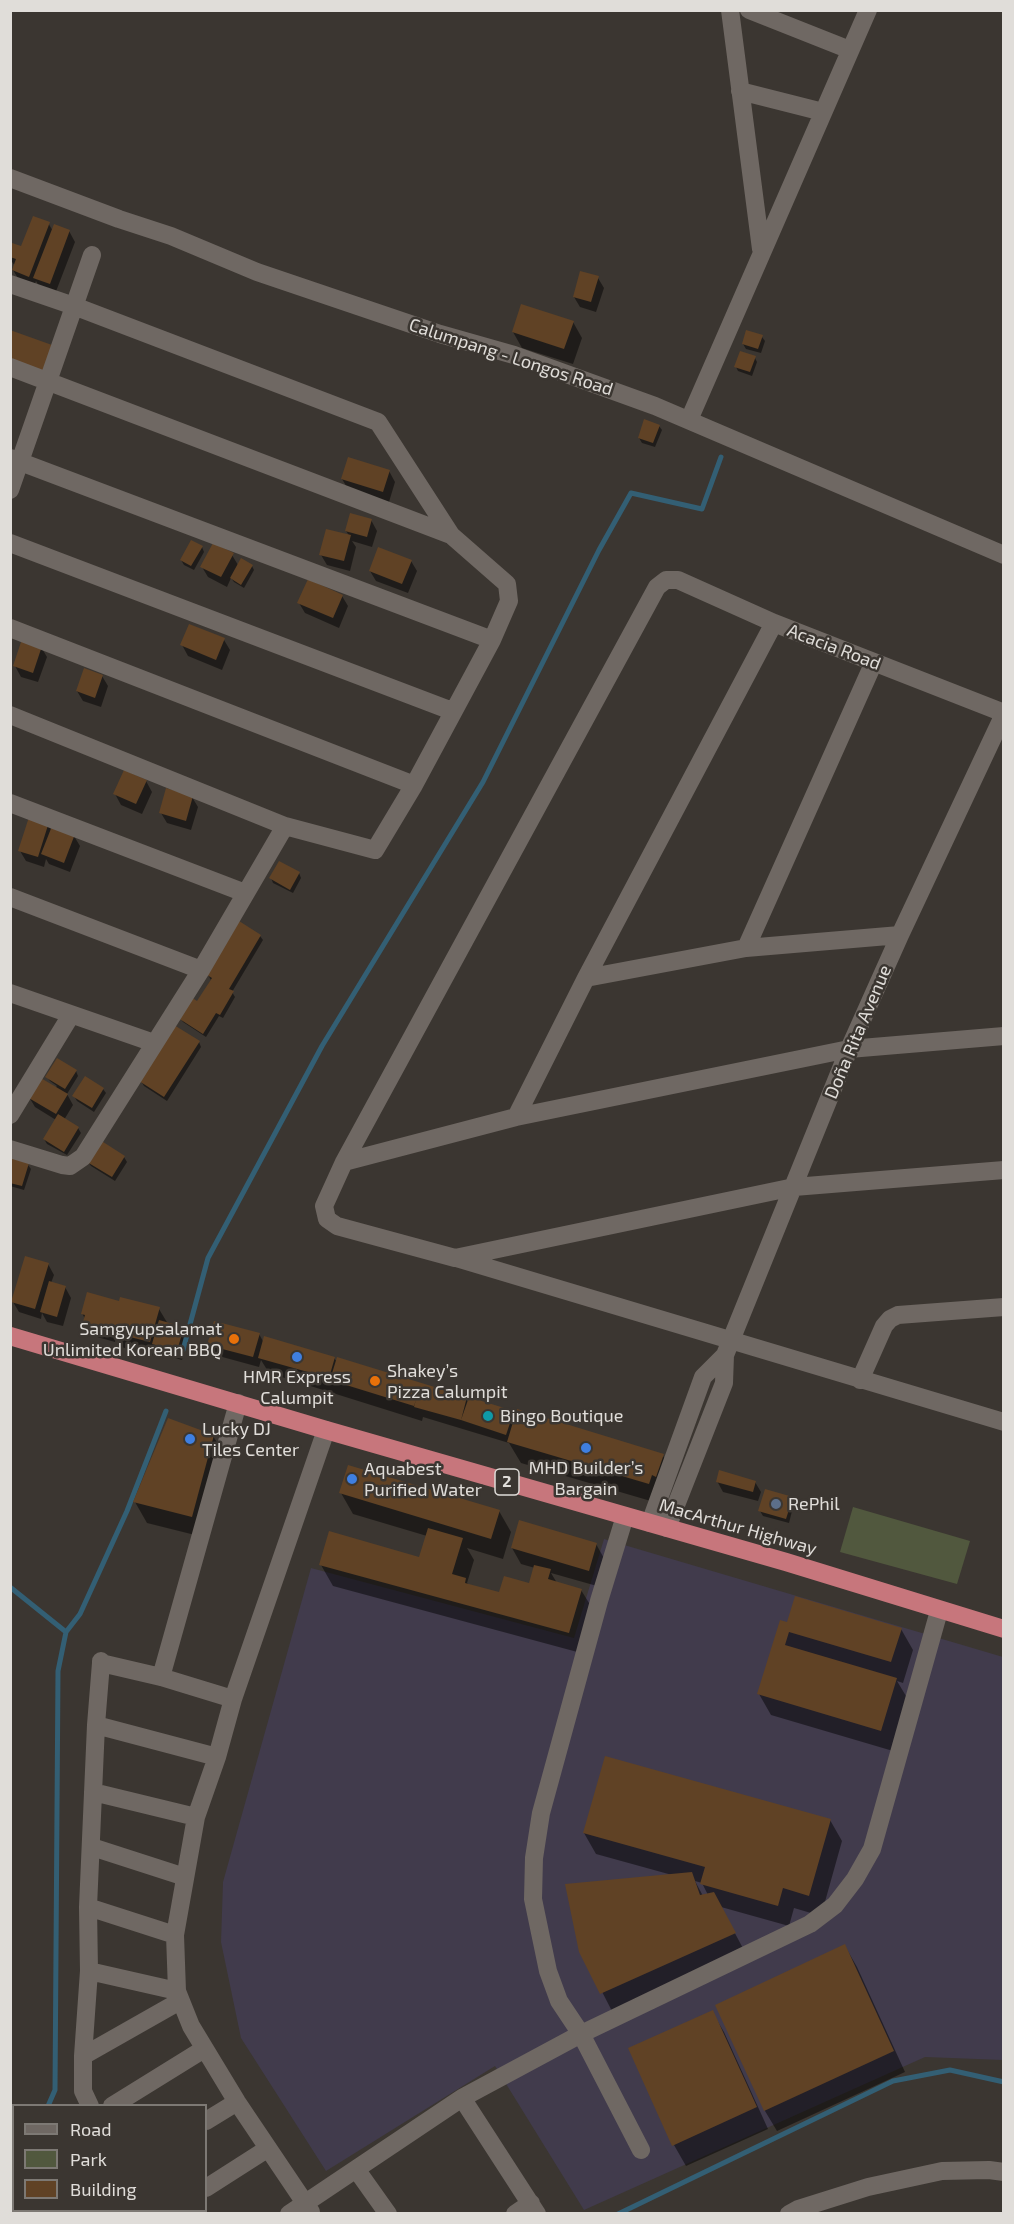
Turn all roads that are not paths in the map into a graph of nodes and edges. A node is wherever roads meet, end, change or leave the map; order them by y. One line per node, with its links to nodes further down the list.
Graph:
1 (730, 10): 5 (street)
2 (749, 10): 4 (street)
3 (868, 10): 4 (street)
4 (850, 50): 6 (street)
5 (740, 90): 6 (street); 8 (street)
6 (823, 112): 8 (street)
7 (10, 178): 14 (street, Calumpang - Longos Road)
8 (761, 251): 14 (street)
9 (92, 255): 11 (street)
10 (10, 284): 11 (street)
11 (74, 306): 13 (street); 17 (street)
12 (10, 367): 13 (street)
13 (47, 381): 15 (street); 17 (street)
14 (688, 420): 19 (street, Calumpang - Longos Road)
15 (16, 460): 16 (street); 22 (street)
16 (10, 490)
17 (451, 535): 22 (street)
18 (10, 543): 24 (street)
19 (1004, 555)
20 (774, 624): 23 (street, Acacia Road); 35 (street); 44 (street, Acacia Road)
21 (10, 628): 27 (street)
22 (492, 640): 24 (street)
23 (874, 662): 25 (street, Acacia Road); 33 (street)
24 (452, 711): 27 (street)
25 (1004, 713): 32 (street, Doña Rita Avenue)
26 (10, 715): 29 (street)
27 (414, 785): 29 (street)
28 (10, 803): 30 (street)
29 (285, 826): 30 (street)
30 (246, 893): 34 (street)
31 (10, 897): 34 (street)
32 (900, 935): 33 (street); 40 (street, Doña Rita Avenue)
33 (746, 948): 35 (street)
34 (201, 970): 39 (street)
35 (586, 978): 42 (street)
36 (10, 993): 37 (street)
37 (71, 1015): 39 (street); 41 (street)
38 (1004, 1036): 40 (street)
39 (153, 1043): 43 (street)
40 (849, 1049): 42 (street); 46 (street, Doña Rita Avenue)
41 (10, 1115)
42 (516, 1118): 44 (street)
43 (10, 1149)
44 (345, 1162): 47 (street)
45 (1004, 1170): 46 (street)
46 (794, 1187): 47 (street); 50 (street, Doña Rita Avenue)
47 (455, 1258): 50 (street)
48 (1004, 1307): 51 (street)
49 (10, 1336): 52 (highway, MacArthur Highway / 2)
50 (728, 1348): 51 (street); 56 (street, Doña Rita Avenue)
51 (860, 1380): 53 (street)
52 (238, 1403): 54 (highway, MacArthur Highway / 2); 59 (street)
53 (1004, 1422)
54 (327, 1430): 55 (highway, MacArthur Highway / 2); 60 (street)
55 (625, 1516): 56 (highway, MacArthur Highway / 2); 71 (street)
56 (658, 1525): 57 (highway, MacArthur Highway / 2)
57 (939, 1611): 58 (highway, MacArthur Highway / 2); 71 (street)
58 (1004, 1629)
59 (161, 1677): 60 (street); 61 (street)
60 (233, 1699): 62 (street)
61 (96, 1725): 62 (street); 63 (street)
62 (217, 1758): 64 (street)
63 (93, 1792): 64 (street); 65 (street)
64 (196, 1817): 66 (street)
65 (92, 1847): 66 (street); 67 (street)
66 (185, 1877): 68 (street)
67 (88, 1907): 68 (street); 69 (street)
68 (175, 1935): 70 (street)
69 (89, 1971): 70 (street); 73 (street)
70 (178, 1996): 72 (street); 73 (street)
71 (580, 2034): 74 (street); 80 (street)
72 (204, 2049): 75 (street); 77 (street)
73 (83, 2056): 76 (street)
74 (462, 2098): 81 (street); 84 (street)
75 (237, 2102): 78 (street); 79 (street)
76 (89, 2104)
77 (115, 2104)
78 (207, 2120)
79 (267, 2149): 83 (street); 85 (street)
80 (641, 2150)
81 (356, 2169): 85 (street); 86 (street)
82 (1004, 2172): 88 (street)
83 (207, 2187)
84 (534, 2208): 87 (street)
85 (302, 2210)
86 (388, 2214)
87 (515, 2214)
88 (789, 2214)

